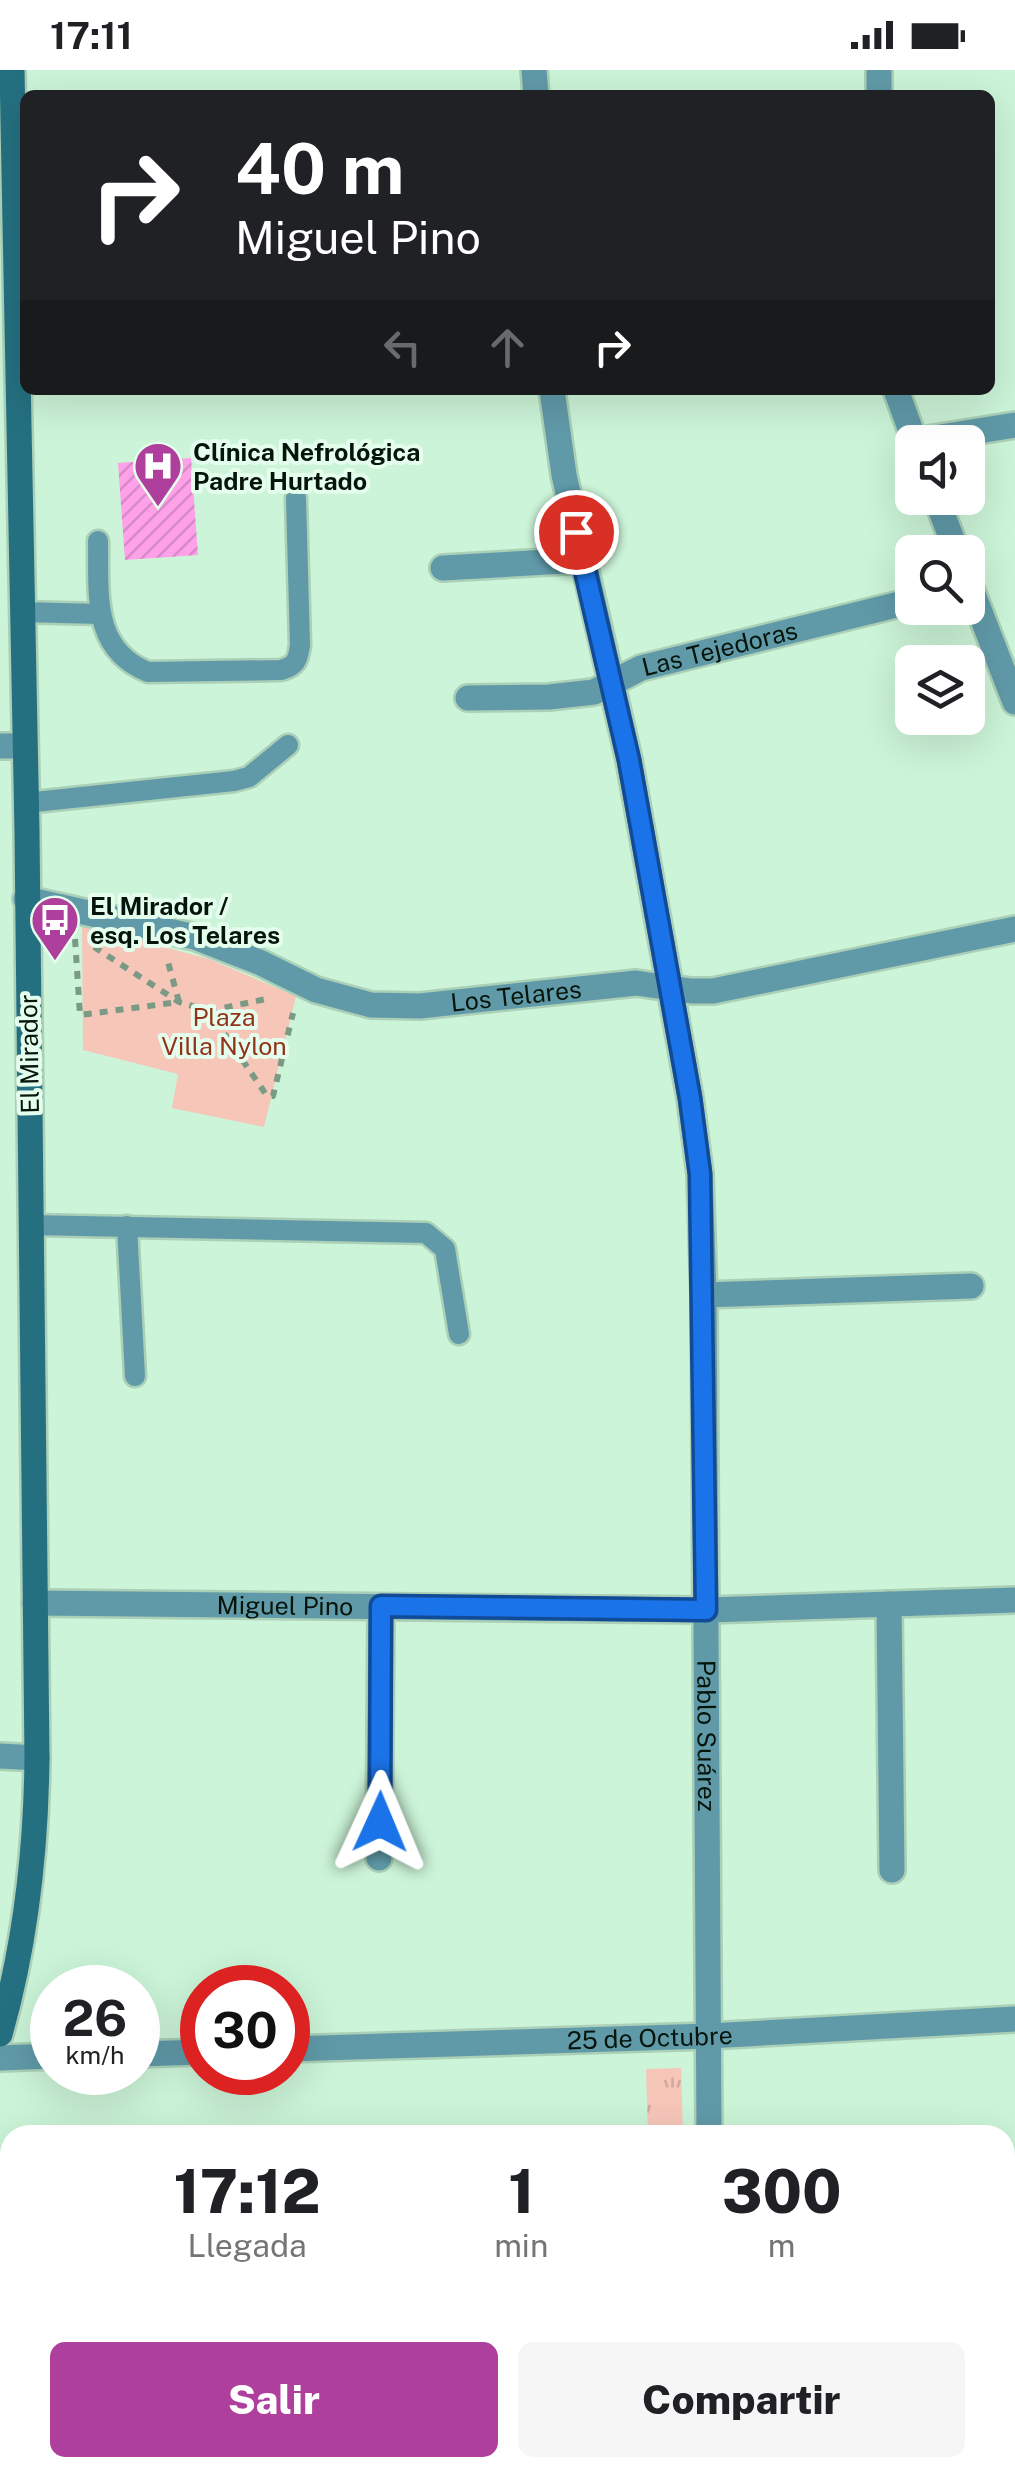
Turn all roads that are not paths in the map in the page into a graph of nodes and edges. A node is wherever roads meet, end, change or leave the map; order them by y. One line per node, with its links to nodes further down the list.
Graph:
1 (12, 70): 2 (main road, El Mirador)
2 (20, 290): 8 (main road, El Mirador)
3 (553, 395): 11 (street, Pablo Suárez)
4 (898, 395): 5 (street)
5 (909, 425)
6 (1015, 425): 7 (street)
7 (985, 430)
8 (9, 437): 14 (main road, El Mirador)
9 (296, 498): 15 (lane)
10 (98, 541): 15 (lane)
11 (583, 560): 12 (street); 17 (street, Pablo Suárez)
12 (443, 568)
13 (895, 606): 17 (street, Las Tejedoras)
14 (22, 612): 15 (lane); 21 (main road, El Mirador)
15 (100, 614)
16 (985, 625): 18 (street)
17 (613, 682): 19 (street, Las Tejedoras); 25 (street, Pablo Suárez)
18 (1014, 694)
19 (468, 698)
20 (288, 745): 22 (lane)
21 (12, 746): 22 (main road, El Mirador)
22 (25, 803): 23 (main road, El Mirador)
23 (26, 899): 25 (street, Los Telares); 26 (main road, El Mirador)
24 (1015, 929): 25 (street, Los Telares)
25 (671, 988): 29 (street, Pablo Suárez)
26 (31, 1225): 27 (lane); 33 (main road, El Mirador)
27 (128, 1226): 30 (lane); 31 (lane)
28 (972, 1286): 29 (street)
29 (704, 1295): 36 (street, Pablo Suárez)
30 (459, 1334)
31 (136, 1376)
32 (1015, 1600): 34 (street, Miguel Pino)
33 (34, 1602): 35 (street, Miguel Pino); 38 (main road, El Mirador)
34 (889, 1604): 36 (street, Miguel Pino); 40 (street)
35 (381, 1606): 36 (street, Miguel Pino); 39 (street)
36 (706, 1610): 43 (street, Pablo Suárez)
37 (0, 1756): 38 (street)
38 (37, 1758): 42 (main road, El Mirador)
39 (379, 1858)
40 (892, 1870)
41 (1015, 2018): 43 (street, 25 de Octubre)
42 (0, 2034)
43 (709, 2036): 44 (street, 25 de Octubre); 47 (street, Pablo Suárez)
44 (310, 2048)
45 (30, 2057): 46 (street)
46 (0, 2058)
47 (709, 2125)

